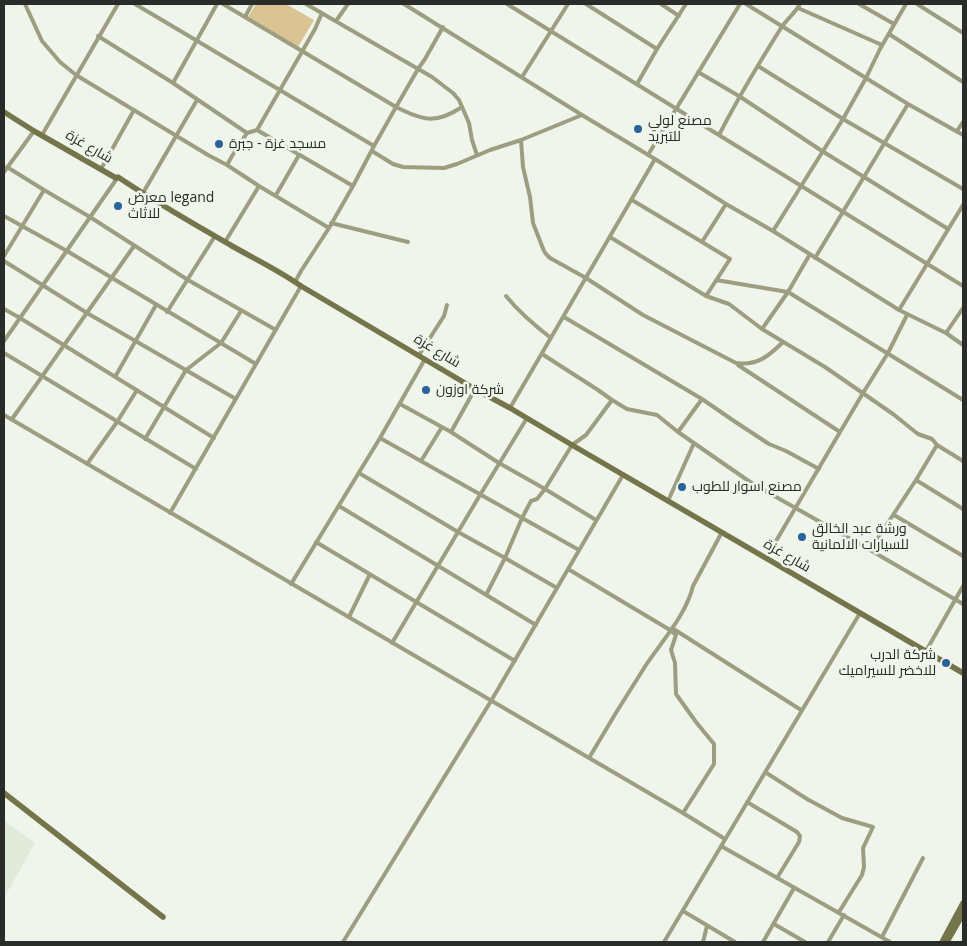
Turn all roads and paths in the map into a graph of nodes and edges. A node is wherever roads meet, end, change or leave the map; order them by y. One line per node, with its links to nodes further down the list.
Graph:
1 (25, 4): 41 (street)
2 (118, 4): 33 (street)
3 (135, 4): 34 (street)
4 (217, 4): 34 (street)
5 (223, 4): 25 (street)
6 (252, 4): 25 (street)
7 (306, 4): 23 (street)
8 (348, 4): 26 (street)
9 (404, 4): 29 (street)
10 (507, 4): 30 (street)
11 (568, 4): 30 (street)
12 (586, 4): 36 (street)
13 (660, 4): 24 (street)
14 (686, 4): 24 (street)
15 (740, 4): 40 (street)
16 (746, 4): 28 (street)
17 (859, 4): 22 (street)
18 (871, 4): 22 (street)
19 (906, 4): 27 (street)
20 (917, 4): 32 (street)
21 (799, 6): 28 (street); 35 (street)
22 (871, 10): 27 (street)
23 (322, 13): 26 (street); 37 (street)
24 (679, 16): 36 (street)
25 (245, 17): 37 (street)
26 (336, 21): 39 (street)
27 (894, 24): 31 (street)
28 (782, 26): 38 (street); 43 (street)
29 (442, 27): 39 (street); 42 (street)
30 (551, 31): 42 (street); 46 (street)
31 (888, 34): 35 (street); 44 (street)
32 (963, 34)
33 (98, 36): 41 (street); 45 (street)
34 (196, 40): 45 (street); 47 (street)
35 (882, 45): 43 (street)
36 (657, 49): 46 (street)
37 (302, 51): 47 (street); 51 (street)
38 (758, 66): 48 (street); 57 (street)
39 (418, 69): 51 (street); 52 (street)
40 (698, 72): 48 (street); 53 (street)
41 (76, 75): 54 (street); 63 (street)
42 (522, 77): 56 (street)
43 (866, 78): 50 (street); 57 (street)
44 (963, 82)
45 (173, 83): 49 (street)
46 (637, 84): 53 (street)
47 (280, 90): 59 (street); 69 (street)
48 (739, 96): 64 (street); 71 (street)
49 (197, 100): 62 (street); 66 (street)
50 (908, 104): 61 (street); 68 (street)
51 (396, 107): 52 (street); 69 (street)
52 (462, 107): 74 (street)
53 (677, 108): 64 (street); 73 (street)
54 (134, 110): 66 (street); 78 (street)
55 (4, 112): 60 (main road, شارع غزة)
56 (582, 115): 67 (street); 73 (street)
57 (843, 119): 68 (street); 71 (street)
58 (963, 122): 61 (street)
59 (257, 130): 62 (street); 72 (street)
60 (34, 131): 63 (main road, شارع غزة); 77 (street)
61 (957, 132): 65 (street)
62 (247, 133): 76 (street)
63 (42, 135): 78 (main road, شارع غزة)
64 (719, 135): 84 (street)
65 (963, 135)
66 (177, 136): 76 (street); 87 (street)
67 (521, 140): 74 (street); 112 (street)
68 (884, 143): 81 (street); 85 (street)
69 (374, 146): 70 (street)
70 (372, 151): 74 (street); 83 (street)
71 (822, 151): 81 (street); 84 (street)
72 (299, 154): 83 (street); 88 (street)
73 (648, 154): 75 (street)
74 (477, 155)
75 (656, 159): 89 (street); 90 (street)
76 (228, 165): 82 (street)
77 (7, 167): 79 (street); 86 (street)
78 (101, 169): 80 (main road, شارع غزة)
79 (4, 172)
80 (118, 177): 87 (main road, شارع غزة); 94 (street)
81 (864, 177): 92 (street); 97 (street)
82 (259, 186): 88 (street); 101 (street)
83 (354, 186): 95 (street)
84 (802, 186): 92 (street); 98 (street)
85 (963, 189)
86 (44, 190): 94 (street); 96 (street)
87 (142, 193): 99 (main road, شارع غزة)
88 (276, 196): 95 (street)
89 (632, 200): 100 (street); 103 (street)
90 (726, 204): 98 (street); 103 (street)
91 (963, 205): 97 (street)
92 (844, 212): 108 (street); 110 (street)
93 (4, 216): 96 (street)
94 (90, 217): 104 (street); 105 (street)
95 (330, 226): 102 (street); 115 (street)
96 (22, 227): 105 (street); 107 (street)
97 (948, 229): 110 (street)
98 (773, 231): 106 (street)
99 (215, 236): 101 (main road, شارع غزة); 113 (street)
100 (610, 237): 112 (street); 121 (street)
101 (225, 242): 115 (main road, شارع غزة)
102 (408, 242)
103 (702, 242): 114 (street)
104 (134, 246): 111 (street); 113 (street)
105 (66, 251): 111 (street); 116 (street)
106 (810, 254): 108 (street); 119 (street)
107 (4, 256)
108 (816, 258): 126 (street)
109 (4, 262): 116 (street)
110 (926, 263): 118 (street); 126 (street)
111 (111, 278): 123 (street); 129 (street)
112 (586, 278): 131 (street); 148 (street)
113 (188, 280): 127 (street); 128 (street)
114 (716, 280): 119 (street); 121 (street)
115 (295, 282): 117 (main road, شارع غزة)
116 (43, 285): 129 (street); 132 (street)
117 (301, 286): 133 (street); 146 (main road, شارع غزة)
118 (963, 286)
119 (788, 292): 134 (street); 144 (street)
120 (506, 296): 136 (street)
121 (706, 296): 134 (street)
122 (447, 305): 146 (street)
123 (156, 306): 128 (street); 138 (street)
124 (963, 308): 135 (street)
125 (4, 309): 132 (street)
126 (899, 310): 130 (street)
127 (240, 311): 133 (street); 140 (street)
128 (167, 312): 140 (street)
129 (87, 313): 138 (street); 141 (street)
130 (907, 315): 135 (street); 144 (street)
131 (564, 316): 136 (street); 157 (street)
132 (20, 318): 137 (street); 141 (street)
133 (276, 330): 149 (street)
134 (762, 330): 139 (street)
135 (946, 334): 142 (street)
136 (551, 338): 145 (street)
137 (4, 342)
138 (136, 342): 150 (street); 152 (street)
139 (783, 342): 148 (street); 155 (street)
140 (221, 343): 149 (street); 150 (street)
141 (64, 345): 151 (street); 152 (street)
142 (963, 345)
143 (4, 353): 151 (street)
144 (888, 353): 155 (street); 159 (street)
145 (542, 354): 158 (street); 162 (street)
146 (419, 355): 147 (main road, شارع غزة)
147 (425, 359): 153 (main road, شارع غزة); 160 (street)
148 (736, 363): 170 (street)
149 (256, 364): 156 (street)
150 (186, 370): 156 (street); 161 (street)
151 (42, 377): 165 (street); 166 (street)
152 (116, 377): 154 (street)
153 (475, 389): 162 (main road, شارع غزة); 168 (street)
154 (137, 390): 161 (street); 166 (street)
155 (863, 394): 170 (street); 176 (street)
156 (236, 399): 171 (street)
157 (702, 399): 169 (street); 182 (street)
158 (612, 400): 169 (street); 175 (street)
159 (963, 400)
160 (400, 404): 167 (street); 172 (street)
161 (164, 407): 171 (street); 173 (street)
162 (510, 408): 164 (main road, شارع غزة)
163 (4, 415): 165 (street)
164 (528, 418): 175 (main road, شارع غزة); 179 (street)
165 (12, 419): 180 (street)
166 (116, 422): 173 (street); 180 (street)
167 (442, 427): 168 (street); 177 (street)
168 (451, 432): 179 (street)
169 (678, 432): 174 (street)
170 (840, 432): 182 (street)
171 (214, 438): 181 (street)
172 (380, 438): 177 (street); 183 (street)
173 (145, 439): 181 (street)
174 (694, 443): 188 (street); 190 (street)
175 (572, 445): 184 (main road, شارع غزة); 186 (street)
176 (937, 445): 178 (street); 185 (street)
177 (421, 461): 187 (street)
178 (963, 461)
179 (500, 463): 186 (street); 187 (street)
180 (87, 464): 192 (street)
181 (196, 469): 192 (street)
182 (819, 469): 190 (street)
183 (359, 473): 189 (street); 196 (street)
184 (623, 475): 188 (main road, شارع غزة); 195 (street)
185 (916, 480): 191 (street); 193 (street)
186 (545, 488): 194 (street); 195 (street)
187 (480, 495): 194 (street); 196 (street)
188 (668, 501): 197 (main road, شارع غزة)
189 (339, 506): 198 (street); 204 (street)
190 (796, 508): 200 (street); 203 (street)
191 (963, 509)
192 (170, 513): 207 (street)
193 (894, 515): 200 (street); 201 (street)
194 (522, 518): 199 (street); 202 (street)
195 (596, 520): 199 (street)
196 (458, 532): 202 (street); 204 (street)
197 (722, 532): 203 (main road, شارع غزة); 217 (street)
198 (316, 542): 206 (street); 207 (street)
199 (579, 550): 205 (street)
200 (870, 550): 211 (street)
201 (963, 556)
202 (505, 558): 209 (street); 210 (street)
203 (766, 558): 214 (main road, شارع غزة)
204 (438, 566): 210 (street); 212 (street)
205 (568, 569): 209 (street); 217 (street)
206 (370, 574): 212 (street); 215 (street)
207 (291, 584): 215 (street)
208 (963, 586): 211 (street)
209 (557, 588): 216 (street)
210 (486, 594): 216 (street)
211 (956, 599): 213 (street); 219 (street)
212 (417, 602): 218 (street); 220 (street)
213 (963, 604)
214 (860, 613): 219 (main road, شارع غزة); 223 (street)
215 (349, 617): 218 (street)
216 (536, 625): 220 (street)
217 (671, 629): 223 (street); 224 (street); 228 (street)
218 (392, 643): 222 (street)
219 (926, 651): 221 (main road, شارع غزة)
220 (515, 661): 222 (street)
221 (963, 673)
222 (492, 701): 224 (street); 243 (street)
223 (801, 710): 225 (street)
224 (589, 758): 228 (street)
225 (765, 772): 227 (street); 236 (street)
226 (4, 793): 239 (main road)
227 (747, 802): 229 (street); 232 (street)
228 (683, 813): 229 (street)
229 (725, 839): 230 (street)
230 (721, 846): 232 (street); 235 (street)
231 (923, 858): 242 (street)
232 (777, 878): 233 (street)
233 (794, 888): 236 (street); 240 (street)
234 (963, 904): 251 (main road)
235 (683, 912): 241 (street); 244 (street)
236 (838, 912): 238 (street)
237 (963, 914): 252 (main road)
238 (844, 915): 242 (street); 249 (street)
239 (163, 917)
240 (774, 924): 247 (street); 248 (street)
241 (707, 926): 245 (street); 246 (street)
242 (882, 937): 250 (street)
243 (344, 942)
244 (665, 942)
245 (703, 942)
246 (734, 942)
247 (763, 942)
248 (805, 942)
249 (829, 942)
250 (890, 942)
251 (942, 942)
252 (947, 942)

